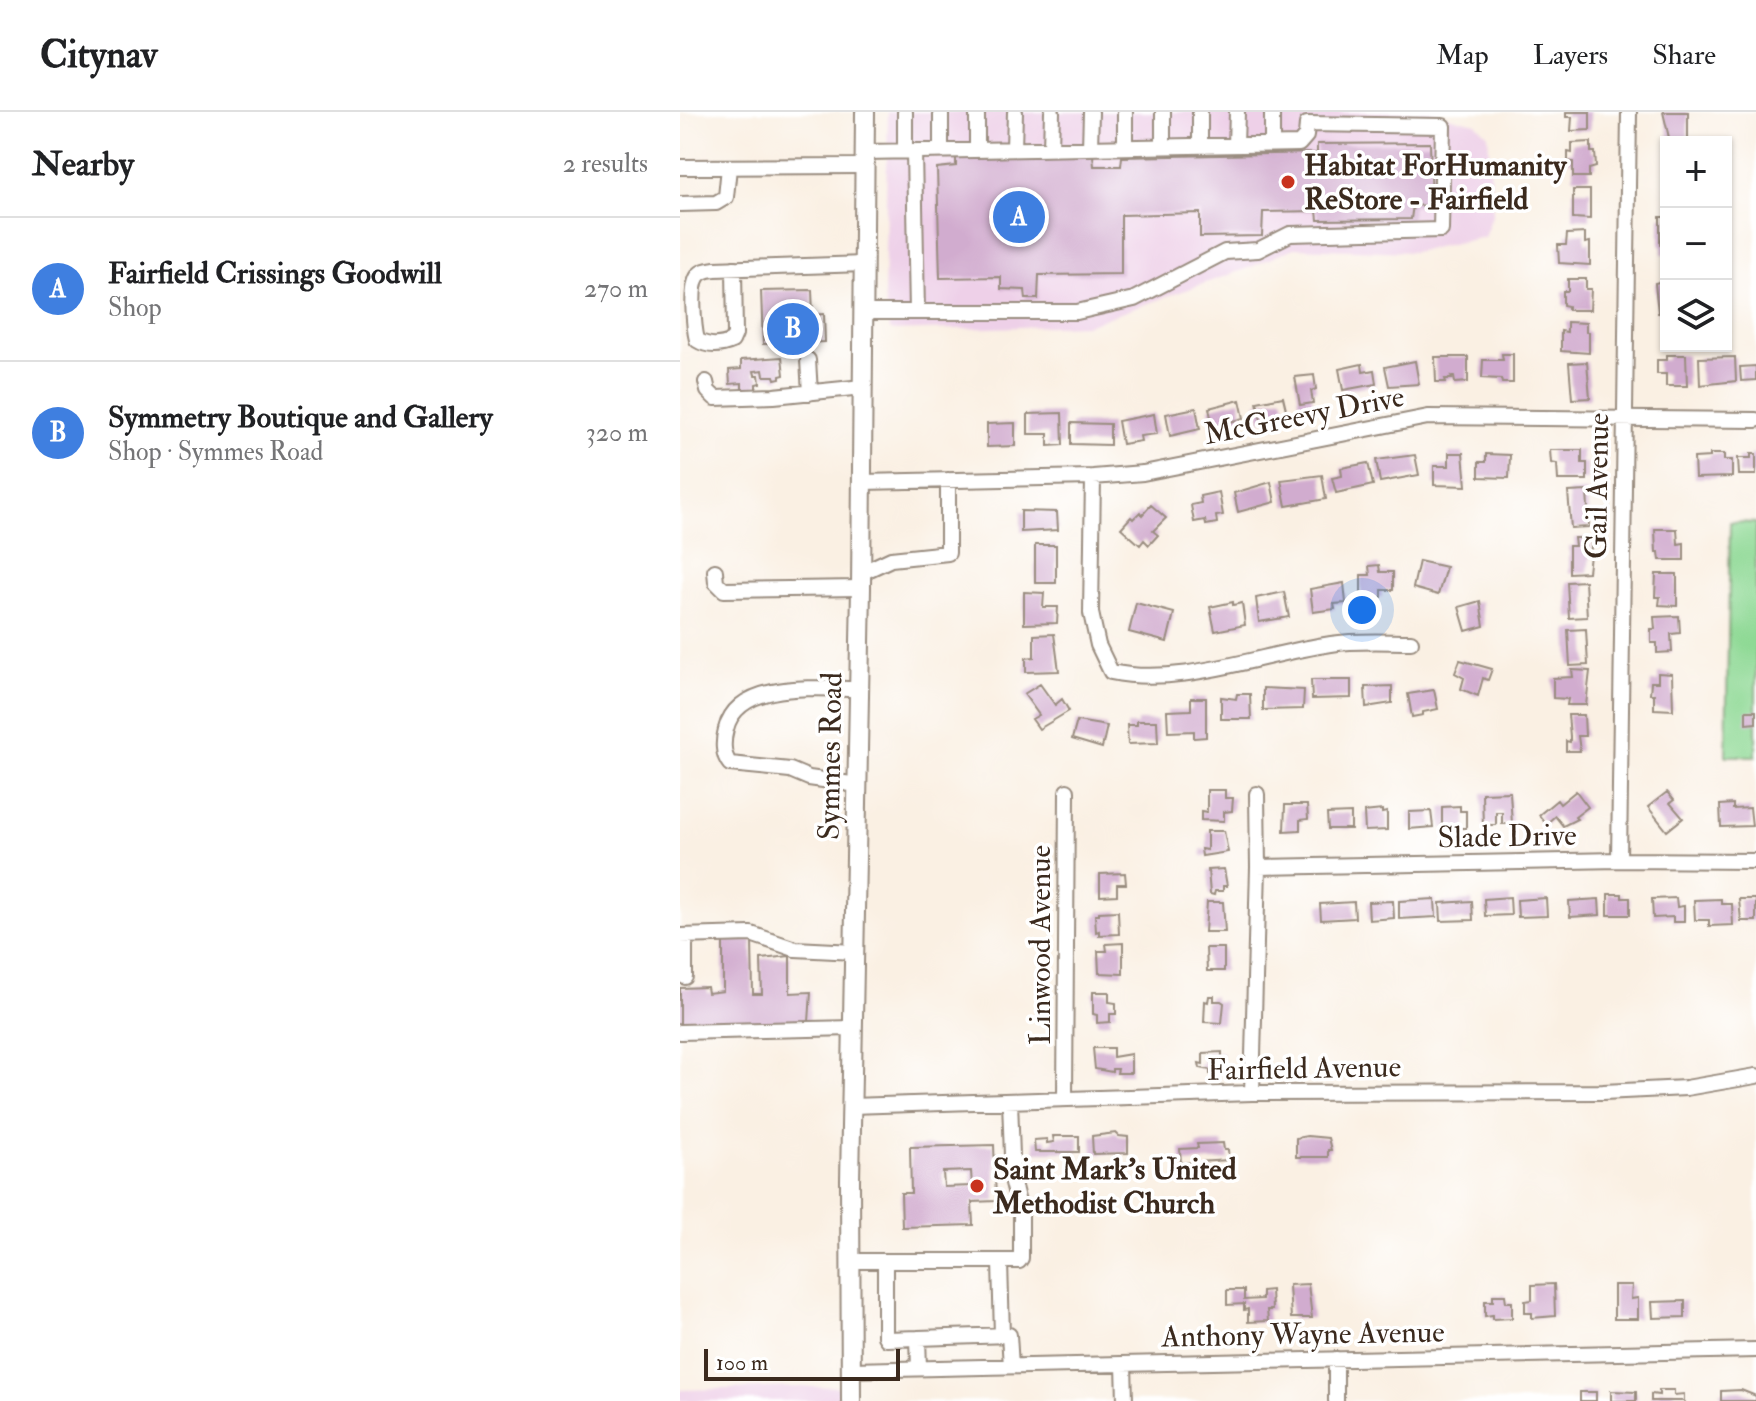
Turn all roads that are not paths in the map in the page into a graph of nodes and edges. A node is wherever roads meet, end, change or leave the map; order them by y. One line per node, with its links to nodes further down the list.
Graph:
1 (865, 112): 29 (main road, Symmes Road)
2 (905, 112): 27 (street)
3 (941, 112): 28 (street)
4 (977, 112): 26 (street)
5 (1015, 112): 25 (street)
6 (1052, 112): 23 (street)
7 (1091, 112): 24 (street)
8 (1125, 112): 22 (street)
9 (1163, 112): 20 (street)
10 (1200, 112): 21 (street)
11 (1237, 112): 19 (street)
12 (1272, 112): 18 (street)
13 (1629, 112): 41 (street, Gail Avenue)
14 (1307, 118): 15 (street); 18 (street)
15 (1343, 118): 16 (street)
16 (1383, 119): 17 (street)
17 (1420, 119): 36 (street)
18 (1272, 144): 19 (street)
19 (1236, 145): 21 (street)
20 (1163, 146): 21 (street); 22 (street)
21 (1200, 146)
22 (1125, 147): 24 (street)
23 (1051, 148): 24 (street); 25 (street)
24 (1090, 148)
25 (1014, 149): 26 (street)
26 (977, 150): 28 (street)
27 (910, 151): 28 (street); 29 (street); 36 (street)
28 (941, 151)
29 (865, 159): 31 (street); 33 (main road, Symmes Road)
30 (680, 167): 31 (street)
31 (729, 167): 32 (street)
32 (680, 204)
33 (864, 264): 34 (street); 35 (main road, Symmes Road)
34 (734, 268): 34 (street)
35 (864, 312): 36 (street); 39 (main road, Symmes Road)
36 (917, 312)
37 (808, 360): 40 (street)
38 (706, 382): 40 (street)
39 (863, 387): 40 (street); 45 (main road, Symmes Road)
40 (810, 393)
41 (1624, 419): 42 (street, McGreevy Drive); 43 (street, McGreevy Drive); 53 (street, Gail Avenue)
42 (1756, 420)
43 (1093, 477): 44 (street, McGreevy Drive); 48 (street)
44 (948, 480): 45 (street, McGreevy Drive); 47 (street)
45 (862, 482): 47 (main road, Symmes Road)
46 (715, 571): 47 (street)
47 (861, 580): 49 (main road, Symmes Road)
48 (1411, 642)
49 (859, 689): 50 (main road, Symmes Road); 50 (street)
50 (858, 785): 57 (main road, Symmes Road)
51 (1067, 791): 63 (street, Linwood Avenue)
52 (1257, 794): 55 (street)
53 (1619, 860): 54 (street, Slade Drive); 55 (street, Slade Drive)
54 (1756, 861)
55 (1258, 867): 62 (street)
56 (682, 936): 57 (street); 58 (street)
57 (855, 952): 59 (main road, Symmes Road)
58 (685, 977)
59 (854, 1028): 60 (street); 65 (main road, Symmes Road)
60 (680, 1032)
61 (1756, 1076): 62 (street, Fairfield Avenue)
62 (1252, 1093): 63 (street, Fairfield Avenue)
63 (1065, 1099): 64 (street, Fairfield Avenue)
64 (1010, 1101): 65 (street, Fairfield Avenue); 68 (street)
65 (851, 1106): 66 (main road, Symmes Road)
66 (852, 1261): 67 (street); 76 (main road, Symmes Road)
67 (885, 1262): 68 (street); 70 (street)
68 (1000, 1262): 69 (street)
69 (1002, 1335): 70 (street); 74 (street)
70 (918, 1338): 75 (street)
71 (1756, 1350): 72 (street, Anthony Wayne Avenue)
72 (1336, 1359): 73 (street, Anthony Wayne Avenue); 79 (street)
73 (1124, 1364): 74 (street, Anthony Wayne Avenue); 78 (street)
74 (1011, 1366): 75 (street, Anthony Wayne Avenue)
75 (919, 1368): 76 (street, Anthony Wayne Avenue)
76 (851, 1370): 77 (main road, Symmes Road)
77 (851, 1401)
78 (1125, 1401)
79 (1336, 1401)

